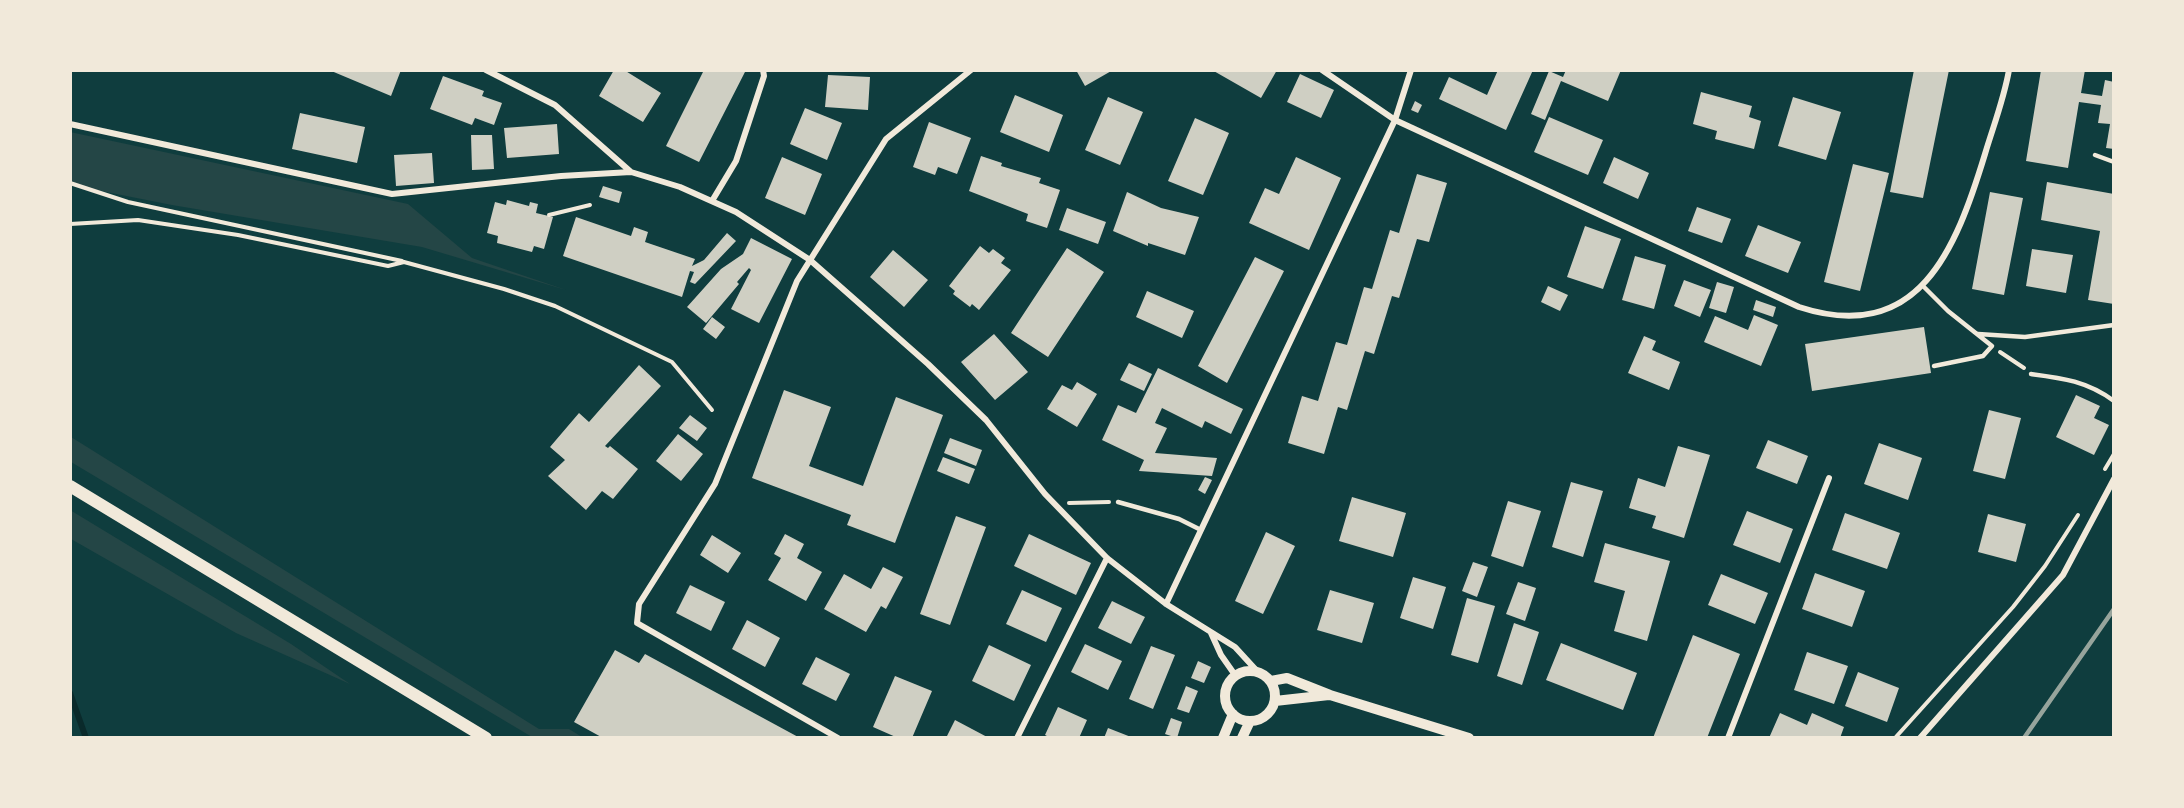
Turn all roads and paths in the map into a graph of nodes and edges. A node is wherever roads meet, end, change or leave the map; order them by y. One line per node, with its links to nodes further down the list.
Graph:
1 (486, 70): 11 (street)
2 (763, 70): 13 (street)
3 (971, 70): 17 (street)
4 (1322, 70): 7 (street)
5 (1411, 70): 7 (street)
6 (2009, 70): 19 (street)
7 (1395, 120): 19 (street); 35 (street)
8 (70, 124): 11 (street)
9 (2095, 155): 10 (lane)
10 (2114, 162)
11 (631, 172): 13 (street)
12 (70, 183): 18 (path)
13 (712, 201): 17 (street)
14 (590, 205): 15 (path)
15 (549, 215)
16 (70, 224): 18 (path)
17 (810, 260): 33 (street); 47 (street)
18 (404, 262): 26 (path)
19 (1923, 286): 21 (lane)
20 (2114, 325): 21 (lane)
21 (1978, 334): 22 (lane)
22 (1992, 346): 23 (lane); 24 (path)
23 (1934, 366)
24 (2031, 374): 25 (lane)
25 (2114, 401)
26 (712, 410)
27 (2114, 454): 28 (path)
28 (2102, 474)
29 (1829, 478): 52 (street)
30 (2114, 479): 54 (street)
31 (70, 486): 46 (main road)
32 (1118, 502): 33 (path); 35 (lane)
33 (1060, 508): 36 (street)
34 (2082, 509): 53 (path)
35 (1201, 530): 37 (street)
36 (1107, 558): 37 (street); 48 (street)
37 (1166, 604): 38 (street)
38 (1211, 633): 39 (street); 40 (street)
39 (1257, 671): 40 (street); 41 (street)
40 (1235, 675): 44 (street)
41 (1271, 681): 42 (street); 43 (street)
42 (1330, 695): 43 (street); 51 (street)
43 (1275, 701): 45 (street)
44 (1233, 714): 45 (street); 49 (street)
45 (1250, 721): 50 (street)
46 (486, 738)
47 (838, 738)
48 (1017, 738)
49 (1223, 738)
50 (1242, 738)
51 (1469, 738)
52 (1728, 738)
53 (1895, 738)
54 (1920, 738)

